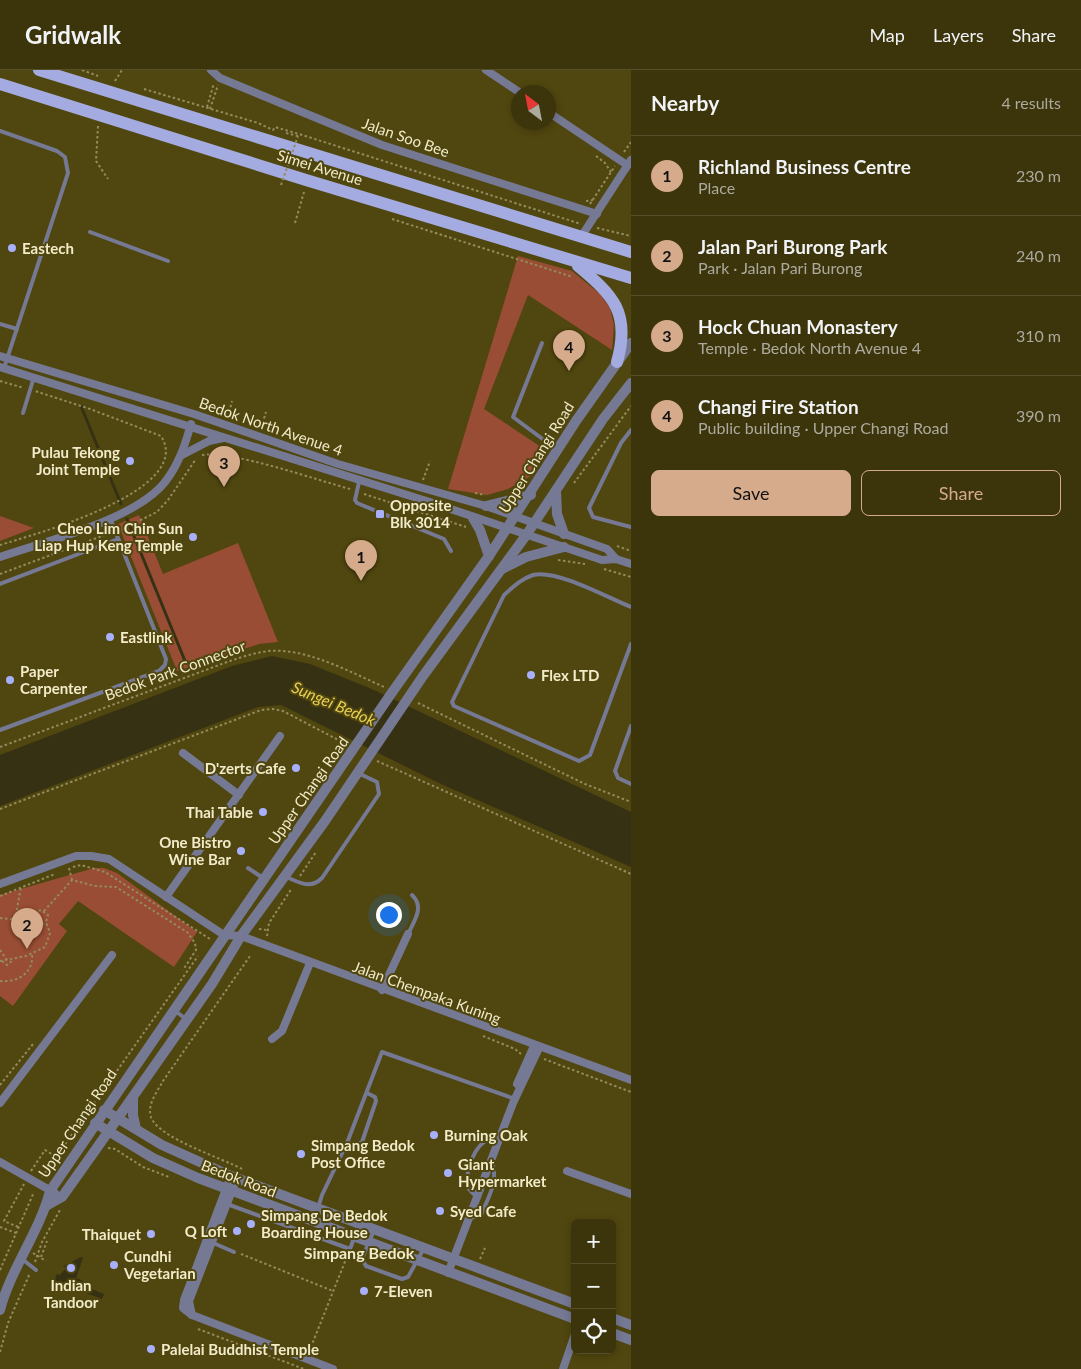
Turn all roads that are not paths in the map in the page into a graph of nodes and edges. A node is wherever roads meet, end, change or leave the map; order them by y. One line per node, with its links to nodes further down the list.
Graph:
1 (40, 70): 11 (main road, Simei Avenue)
2 (212, 70): 9 (street, Jalan Soo Bee)
3 (486, 70): 5 (street)
4 (0, 84): 14 (main road, Simei Avenue)
5 (511, 86)
6 (556, 117): 8 (street)
7 (0, 131): 17 (lane)
8 (629, 162): 9 (street)
9 (597, 214): 11 (street)
10 (90, 232): 13 (lane)
11 (585, 232): 12 (main road, Simei Avenue)
12 (631, 252)
13 (168, 261)
14 (574, 263): 15 (main road, Simei Avenue); 21 (main road)
15 (631, 278)
16 (0, 324): 17 (lane)
17 (17, 328): 20 (lane)
18 (542, 343): 30 (lane)
19 (631, 343): 21 (street, Upper Changi Road)
20 (3, 357): 22 (lane); 26 (street, Bedok North Avenue 4)
21 (617, 362): 30 (street, Upper Changi Road)
22 (2, 367): 23 (street, Bedok North Avenue 4)
23 (34, 377): 25 (lane); 27 (street, Bedok North Avenue 4)
24 (631, 382): 33 (street, Upper Changi Road)
25 (23, 413)
26 (194, 414): 27 (street); 35 (street, Bedok North Avenue 4)
27 (190, 427): 29 (street, Bedok North Avenue 4); 31 (street)
28 (631, 430): 40 (lane)
29 (224, 438): 31 (street); 32 (street, Bedok North Avenue 4)
30 (558, 450): 34 (street, Upper Changi Road)
31 (182, 455): 37 (street)
32 (359, 482): 38 (street, Bedok North Avenue 4); 46 (lane)
33 (556, 490): 39 (street, Upper Changi Road); 43 (street)
34 (530, 495): 35 (street); 36 (street, Upper Changi Road)
35 (488, 501): 36 (street, Bedok North Avenue 4)
36 (516, 517): 39 (street, Bedok North Avenue 4); 41 (street, Upper Changi Road)
37 (110, 518): 44 (lane); 48 (street)
38 (471, 523): 41 (street, Bedok North Avenue 4); 47 (street)
39 (534, 523): 42 (street, Upper Changi Road); 43 (street, Bedok North Avenue 4)
40 (631, 527)
41 (508, 529): 42 (street, Bedok North Avenue 4); 47 (street, Upper Changi Road)
42 (526, 534): 45 (street, Bedok North Avenue 4); 51 (street, Upper Changi Road)
43 (564, 534): 49 (street, Bedok North Avenue 4)
44 (118, 539): 52 (lane); 56 (lane)
45 (564, 547): 49 (street, Bedok North Avenue 4); 51 (street)
46 (452, 551)
47 (490, 556): 64 (street, Upper Changi Road)
48 (0, 557)
49 (616, 559): 50 (street)
50 (631, 564)
51 (501, 569): 59 (street, Upper Changi Road)
52 (0, 584)
53 (631, 607): 54 (lane)
54 (631, 644)
55 (631, 726): 60 (lane)
56 (0, 730)
57 (280, 736): 61 (street)
58 (183, 753): 61 (street)
59 (358, 773): 63 (street, Upper Changi Road); 63 (lane)
60 (631, 784)
61 (239, 795): 67 (street)
62 (248, 868): 64 (lane)
63 (285, 877): 70 (street, Upper Changi Road)
64 (265, 879): 69 (street, Upper Changi Road)
65 (0, 884): 67 (street)
66 (412, 895): 68 (lane)
67 (166, 897): 69 (street)
68 (408, 934): 73 (street)
69 (224, 935): 70 (street, Jalan Chempaka Kuning); 74 (street, Upper Changi Road)
70 (241, 936): 72 (street, Jalan Chempaka Kuning); 75 (street, Upper Changi Road)
71 (112, 955): 82 (street)
72 (310, 964): 73 (street, Jalan Chempaka Kuning); 76 (street)
73 (382, 990): 77 (street, Jalan Chempaka Kuning)
74 (173, 1010): 75 (lane); 83 (street, Upper Changi Road)
75 (186, 1019): 80 (street, Upper Changi Road)
76 (272, 1039)
77 (536, 1047): 78 (street, Jalan Chempaka Kuning); 81 (street)
78 (631, 1080)
79 (367, 1093): 81 (lane); 89 (lane); 89 (lane)
80 (133, 1098): 84 (street, Upper Changi Road); 86 (street)
81 (514, 1100): 88 (street)
82 (0, 1103)
83 (104, 1110): 84 (street, Bedok Road); 85 (street, Upper Changi Road)
84 (118, 1119): 86 (street, Bedok Road); 87 (street, Upper Changi Road)
85 (95, 1124): 87 (street, Bedok Road); 94 (street, Upper Changi Road)
86 (136, 1129): 93 (street, Bedok Road)
87 (108, 1132): 95 (street, Bedok Road); 98 (street, Upper Changi Road)
88 (499, 1140): 90 (street); 97 (lane)
89 (347, 1143): 101 (lane)
90 (491, 1161): 97 (street); 102 (lane)
91 (0, 1162): 94 (street)
92 (566, 1171): 96 (street)
93 (234, 1177): 95 (street); 101 (street, Bedok Road)
94 (50, 1191): 98 (street); 100 (street, Upper Changi Road)
95 (229, 1191): 99 (street); 103 (street, Bedok Road)
96 (631, 1194)
97 (478, 1197): 102 (street)
98 (62, 1202): 100 (street, Upper Changi Road)
99 (225, 1203): 106 (lane); 107 (street)
100 (46, 1206): 111 (street, Upper Changi Road)
101 (318, 1209): 103 (lane); 104 (street, Bedok Road)
102 (470, 1218): 112 (street)
103 (314, 1223): 106 (street, Bedok Road)
104 (359, 1225): 105 (street, Bedok Road); 106 (lane)
105 (374, 1230): 108 (lane); 109 (street, Bedok Road)
106 (355, 1238): 108 (street, Bedok Road)
107 (210, 1242): 110 (lane); 124 (street)
108 (369, 1243): 113 (street, Bedok Road); 113 (lane)
109 (423, 1248): 112 (street, Bedok Road); 113 (lane)
110 (234, 1252)
111 (23, 1253): 114 (lane); 117 (street, Upper Changi Road)
112 (453, 1259): 115 (street); 116 (street, Bedok Road)
113 (418, 1261): 115 (street, Bedok Road)
114 (34, 1269)
115 (448, 1273): 118 (street, Bedok Road)
116 (571, 1303)
117 (0, 1310)
118 (571, 1318)
119 (616, 1319): 120 (street)
120 (631, 1325)
121 (616, 1334): 122 (street)
122 (631, 1340)
123 (571, 1346): 125 (street)
124 (334, 1369)
125 (563, 1369)

